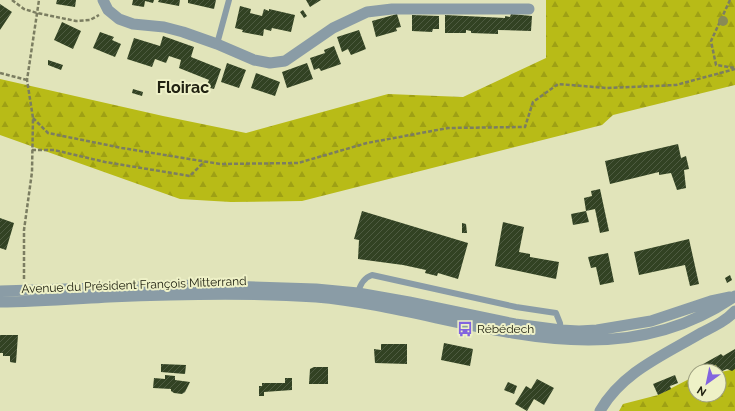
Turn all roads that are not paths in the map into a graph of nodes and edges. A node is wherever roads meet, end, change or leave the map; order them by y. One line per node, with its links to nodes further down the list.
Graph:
1 (229, 0): 4 (lane)
2 (106, 5): 4 (street)
3 (529, 9): 4 (street)
4 (217, 44)
5 (0, 291): 6 (street, Avenue du Président François Mitterrand)
6 (358, 293): 10 (street, Avenue du Président François Mitterrand); 10 (lane)
7 (735, 296): 10 (street, Avenue du Président François Mitterrand)
8 (0, 302): 10 (street, Avenue du Président François Mitterrand)
9 (735, 312): 11 (street)
10 (561, 335)
11 (600, 411)

